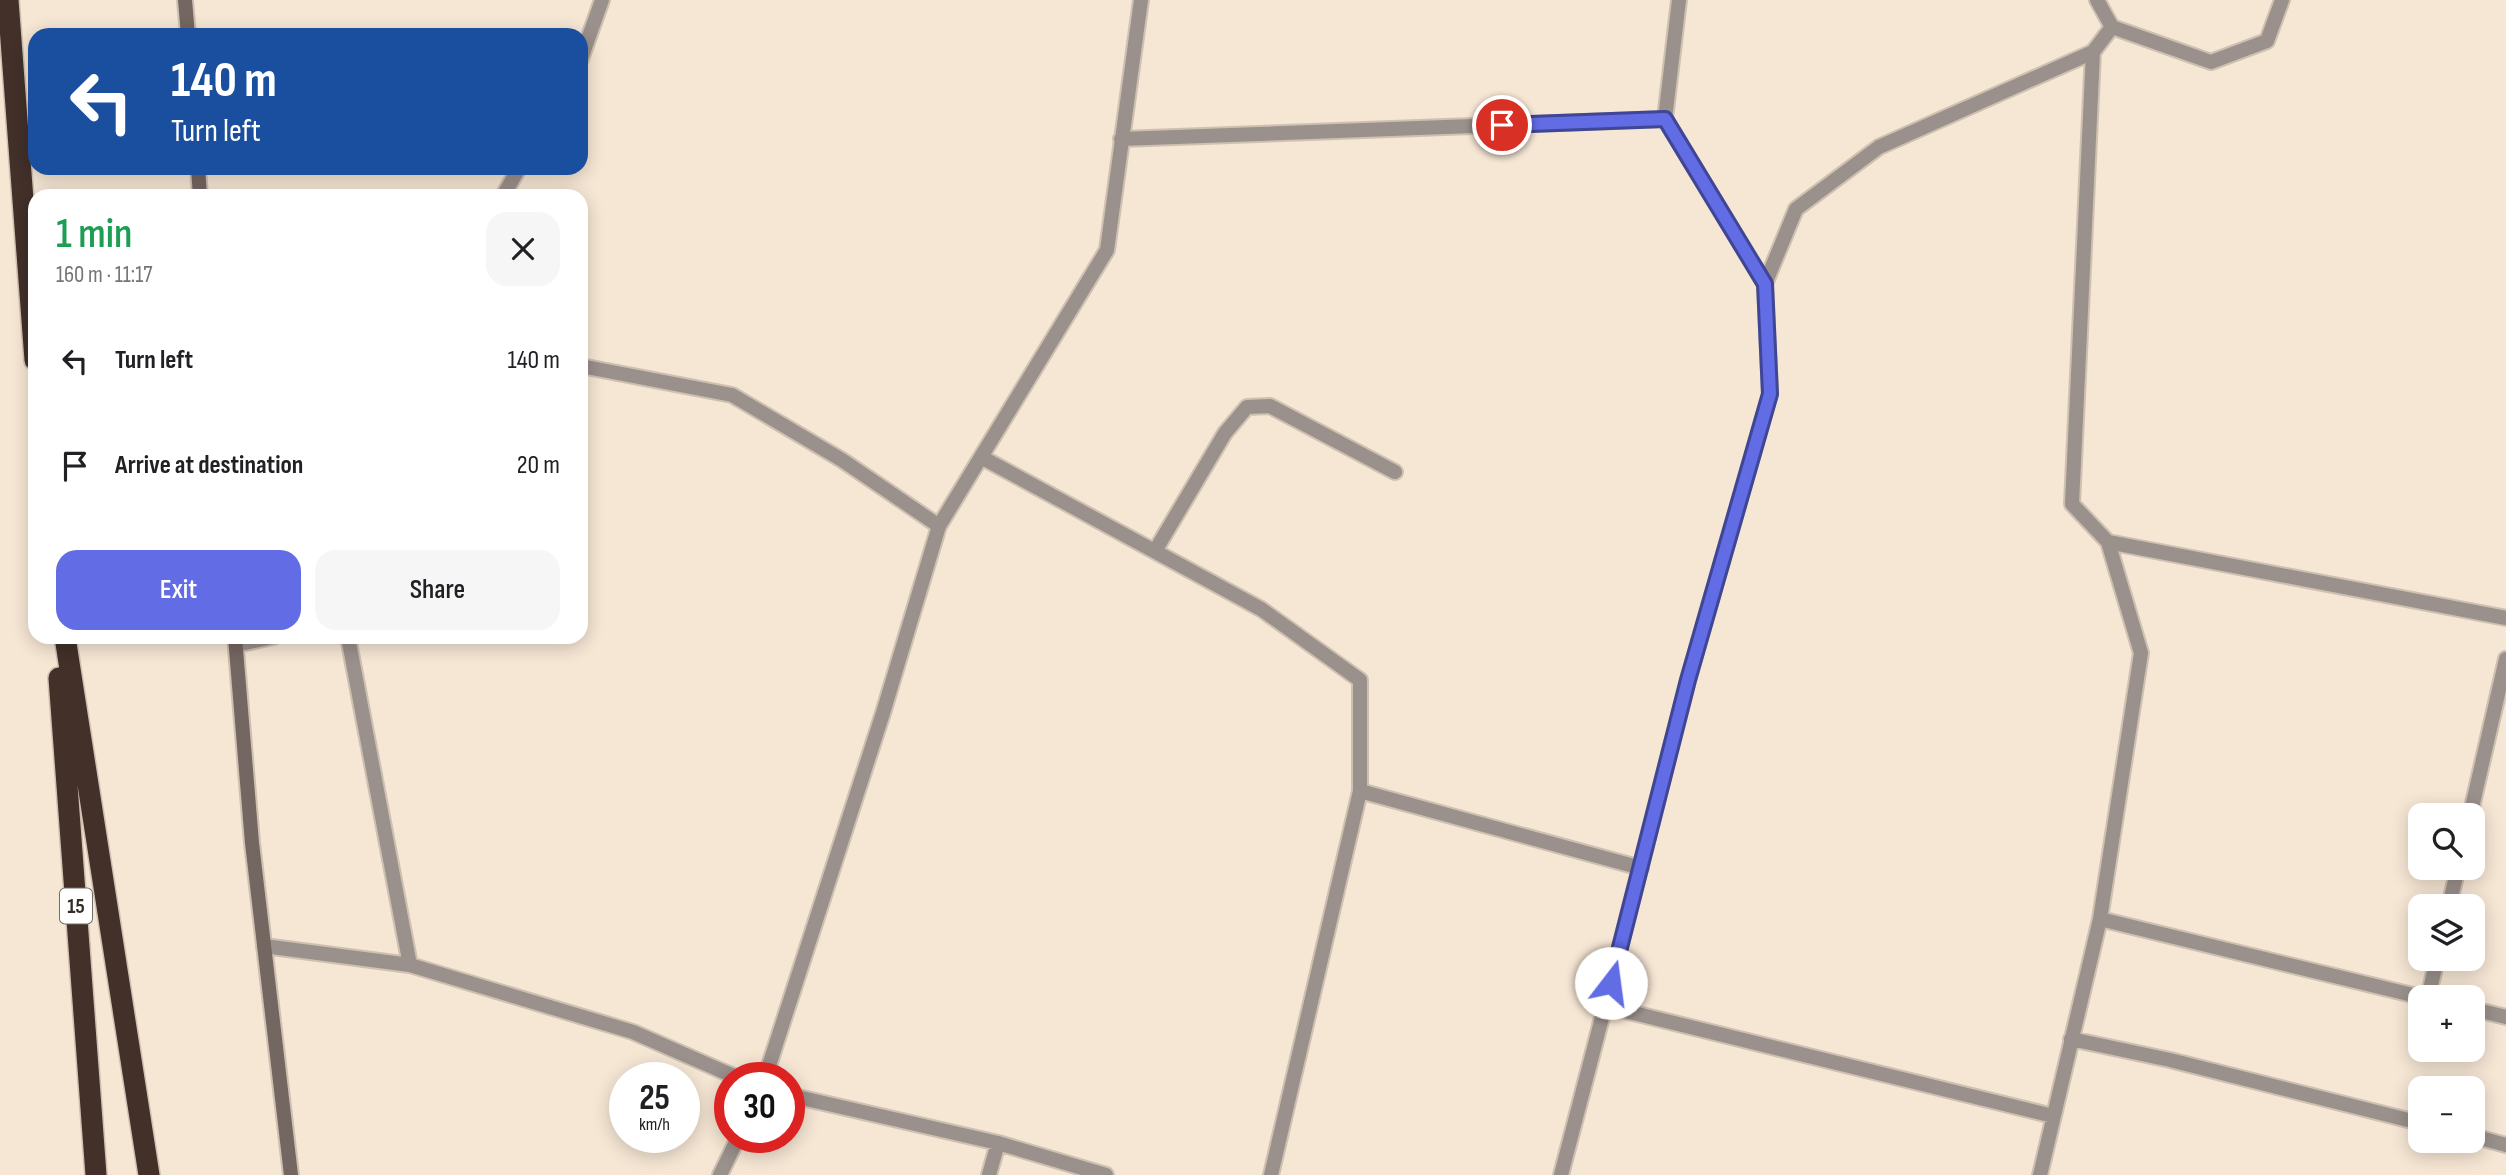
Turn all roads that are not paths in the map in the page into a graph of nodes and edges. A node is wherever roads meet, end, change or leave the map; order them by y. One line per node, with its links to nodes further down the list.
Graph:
1 (8, 0): 14 (highway)
2 (185, 0): 9 (street)
3 (602, 0): 10 (street)
4 (1141, 0): 13 (street)
5 (1679, 0): 12 (street)
6 (2097, 0): 8 (street)
7 (2282, 0): 8 (street)
8 (2112, 27): 11 (street)
9 (187, 28)
10 (588, 39)
11 (2093, 52): 15 (street); 20 (street)
12 (1665, 119): 13 (street); 15 (street)
13 (1121, 139): 17 (street)
14 (28, 267)
15 (1765, 284): 30 (street)
16 (588, 367): 19 (street)
17 (981, 457): 19 (street); 21 (street)
18 (1395, 472): 21 (street)
19 (939, 526): 39 (street)
20 (2108, 542): 22 (street); 31 (street)
21 (1155, 551): 28 (street)
22 (2506, 618)
23 (57, 644): 48 (highway, 15)
24 (66, 644): 49 (highway)
25 (236, 644): 32 (street)
26 (349, 644): 33 (street)
27 (2506, 659): 29 (street)
28 (1360, 792): 30 (street); 54 (street)
29 (2473, 803)
30 (1641, 868): 35 (street)
31 (2100, 919): 34 (street); 38 (street)
32 (264, 946): 33 (street); 50 (street)
33 (410, 965): 40 (street)
34 (2408, 993)
35 (1605, 1006): 42 (street); 55 (street)
36 (2485, 1012): 37 (street)
37 (2506, 1017)
38 (2071, 1039): 42 (street); 43 (street)
39 (770, 1062)
40 (714, 1067)
41 (805, 1099): 45 (street)
42 (2053, 1116): 56 (street)
43 (2408, 1120)
44 (2485, 1139): 46 (street)
45 (998, 1143): 52 (street); 53 (street)
46 (2506, 1144)
47 (731, 1153): 51 (street)
48 (96, 1175)
49 (149, 1175)
50 (290, 1175)
51 (720, 1175)
52 (989, 1175)
53 (1106, 1175)
54 (1271, 1175)
55 (1561, 1175)
56 (2040, 1175)

